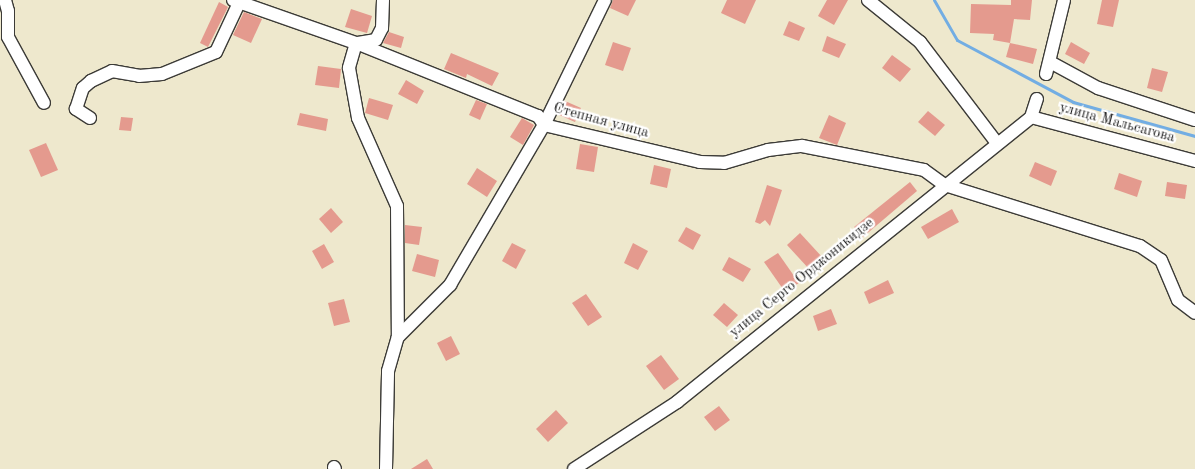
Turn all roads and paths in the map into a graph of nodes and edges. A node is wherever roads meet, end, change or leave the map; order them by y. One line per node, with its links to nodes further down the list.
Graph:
1 (5, 0): 11 (street)
2 (383, 0): 7 (street)
3 (605, 0): 15 (street)
4 (868, 0): 16 (street)
5 (1064, 0): 8 (street)
6 (236, 2): 7 (street, Степная улица); 13 (street)
7 (356, 43): 15 (street, Степная улица); 20 (street)
8 (1050, 62): 9 (street); 14 (street, улица Мальсагова)
9 (1046, 74)
10 (1037, 99): 12 (street)
11 (44, 102)
12 (1030, 117): 16 (street, улица Серго Орджоникидзе); 17 (street, улица Мальсагова)
13 (90, 118)
14 (1195, 120)
15 (544, 125): 18 (street, Степная улица); 20 (street)
16 (997, 143): 18 (street, улица Серго Орджоникидзе)
17 (1195, 161)
18 (945, 185): 19 (street, Степная улица); 22 (street, улица Серго Орджоникидзе)
19 (1195, 313)
20 (398, 337): 21 (street)
21 (386, 469)
22 (574, 469)

